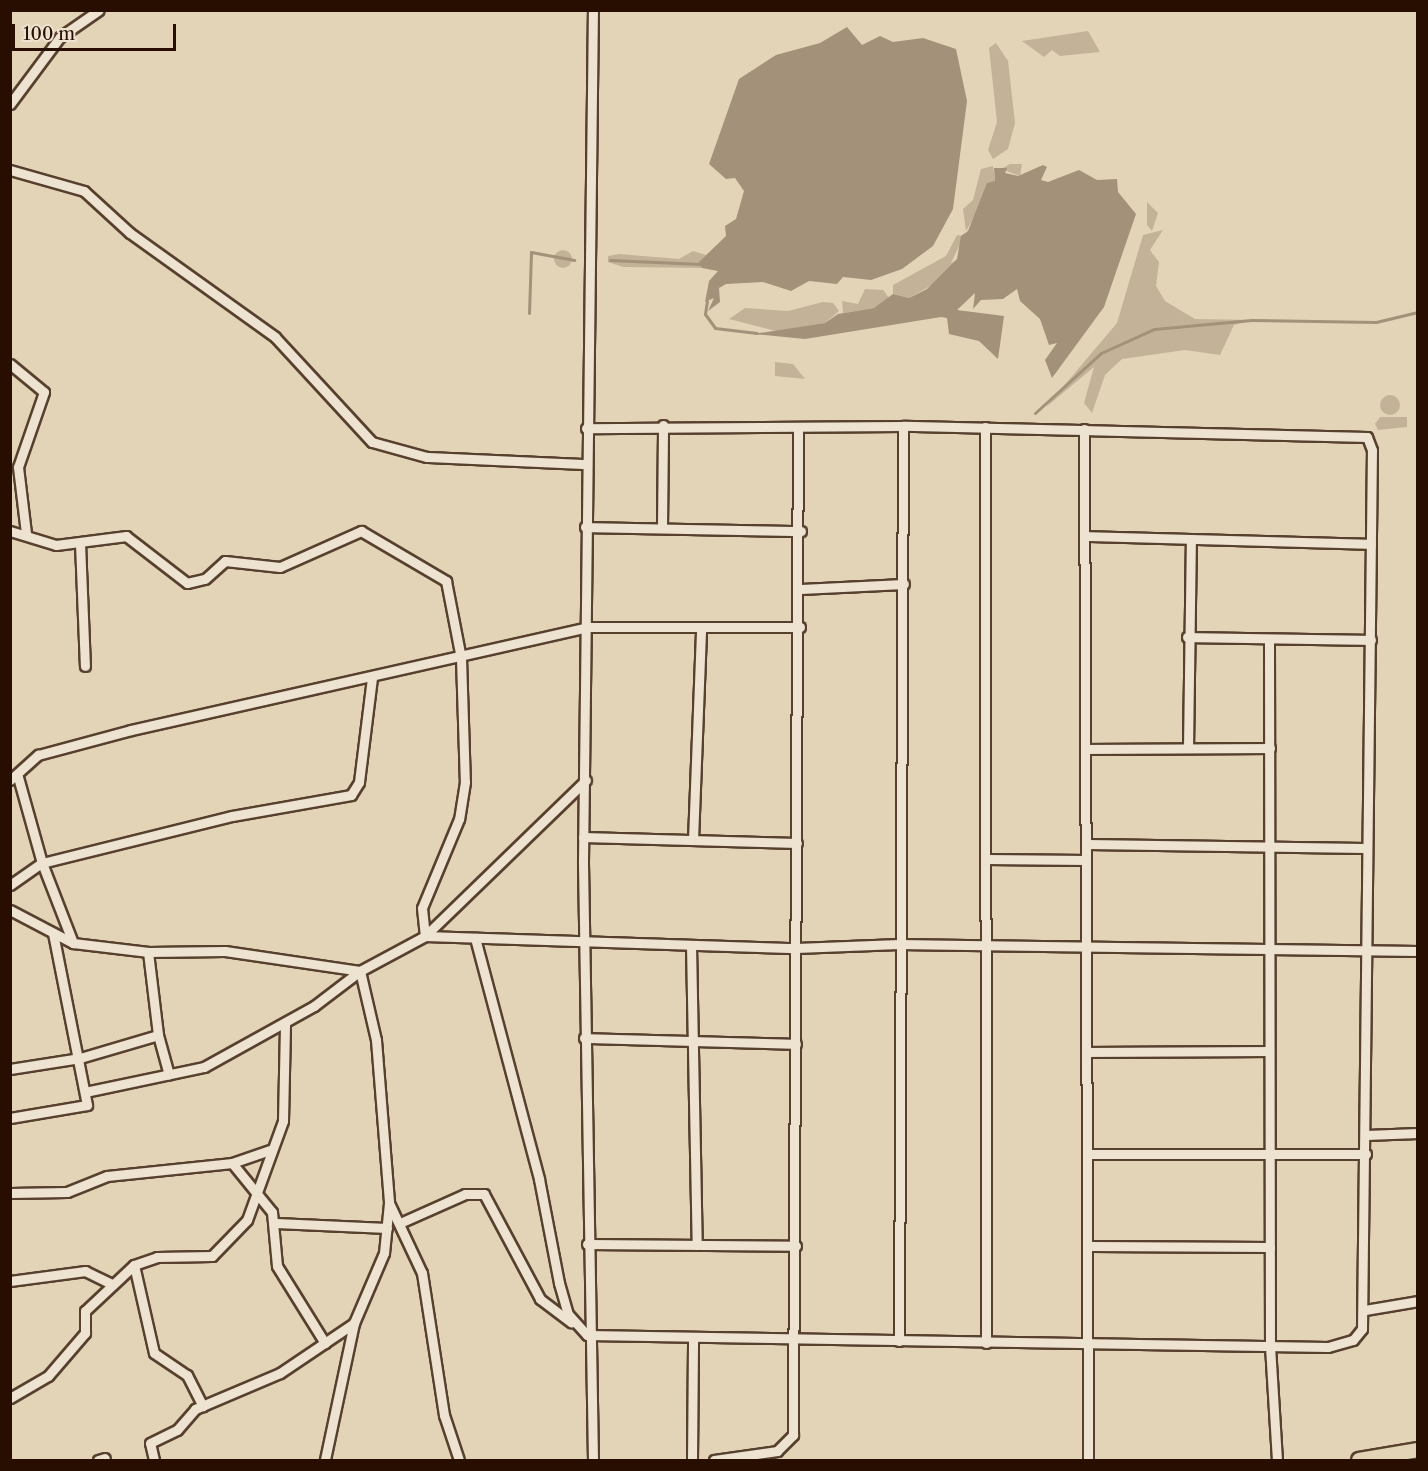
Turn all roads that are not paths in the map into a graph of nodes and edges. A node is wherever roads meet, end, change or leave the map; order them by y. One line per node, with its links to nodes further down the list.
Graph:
1 (99, 10): 3 (street)
2 (593, 10): 10 (street)
3 (10, 104)
4 (10, 170): 12 (street)
5 (10, 364): 17 (street)
6 (663, 425): 8 (street); 10 (street); 14 (street)
7 (903, 426): 8 (street); 9 (street); 22 (street)
8 (798, 427): 16 (street)
9 (985, 427): 11 (street); 44 (street)
10 (586, 428): 12 (street)
11 (1084, 429): 18 (street); 21 (street)
12 (584, 464): 13 (street)
13 (585, 527): 14 (street); 24 (street)
14 (662, 527): 16 (street)
15 (10, 531): 17 (street)
16 (801, 531): 23 (street)
17 (26, 533): 20 (street)
18 (1085, 536): 19 (street); 35 (street)
19 (1191, 539): 21 (street); 27 (street)
20 (80, 543): 30 (street); 31 (street)
21 (1371, 544): 29 (street)
22 (904, 584): 23 (street); 54 (street)
23 (800, 589): 26 (street)
24 (587, 627): 25 (street); 30 (street); 37 (street)
25 (701, 627): 26 (street); 39 (street)
26 (800, 627): 40 (street)
27 (1187, 637): 28 (street); 33 (street)
28 (1269, 640): 29 (street); 34 (street)
29 (1371, 640): 43 (street)
30 (461, 658): 32 (street); 50 (street)
31 (85, 666)
32 (372, 677): 36 (street); 46 (street)
33 (1188, 748): 34 (street); 35 (street)
34 (1270, 748): 42 (street)
35 (1086, 749): 41 (street)
36 (14, 778): 46 (street)
37 (586, 780): 38 (street); 50 (street)
38 (584, 837): 39 (street); 53 (street)
39 (693, 840): 40 (street)
40 (797, 843): 59 (street)
41 (1086, 844): 42 (street); 45 (street)
42 (1269, 848): 43 (street); 58 (street)
43 (1365, 848): 60 (street)
44 (986, 859): 45 (street); 56 (street)
45 (1086, 860): 57 (street)
46 (42, 863): 47 (street); 52 (street)
47 (10, 885)
48 (10, 910): 49 (street)
49 (53, 933): 52 (street); 71 (street)
50 (425, 936): 51 (street); 63 (street)
51 (475, 938): 53 (street); 100 (street)
52 (73, 943): 62 (street)
53 (585, 943): 55 (street); 66 (street)
54 (899, 944): 56 (street); 59 (street); 104 (street)
55 (691, 945): 59 (street); 67 (street)
56 (986, 945): 57 (street); 105 (street)
57 (1086, 947): 58 (street); 70 (street)
58 (1270, 947): 60 (street); 69 (street)
59 (796, 948): 68 (street)
60 (1365, 950): 61 (street); 77 (street)
61 (1418, 951)
62 (148, 952): 63 (street); 65 (street)
63 (360, 971): 64 (street); 85 (street)
64 (285, 1023): 73 (street); 78 (street)
65 (158, 1035): 71 (street); 73 (street)
66 (584, 1038): 67 (street); 89 (street)
67 (692, 1041): 68 (street); 90 (street)
68 (796, 1044): 91 (street)
69 (1268, 1051): 70 (street); 81 (street)
70 (1087, 1052): 79 (street)
71 (80, 1058): 72 (street); 74 (street)
72 (10, 1069)
73 (169, 1075): 74 (street)
74 (85, 1092): 75 (street)
75 (10, 1118)
76 (1418, 1133): 77 (street)
77 (1366, 1136): 80 (street)
78 (270, 1150): 82 (street); 84 (street)
79 (1087, 1154): 81 (street); 92 (street)
80 (1366, 1154): 81 (street); 98 (street)
81 (1269, 1155): 93 (street)
82 (232, 1163): 83 (street); 84 (street)
83 (10, 1193)
84 (259, 1194): 86 (street); 94 (street)
85 (389, 1203): 87 (street); 88 (street)
86 (276, 1223): 88 (street); 106 (street)
87 (400, 1223): 100 (street); 114 (street)
88 (387, 1228): 99 (street)
89 (586, 1244): 90 (street); 101 (street)
90 (697, 1245): 91 (street)
91 (796, 1246): 103 (street)
92 (1088, 1246): 93 (street); 107 (street)
93 (1270, 1247): 108 (street)
94 (134, 1265): 96 (street); 110 (street)
95 (10, 1281): 96 (street)
96 (112, 1284): 109 (street)
97 (1418, 1301): 98 (street)
98 (1365, 1310): 108 (street)
99 (354, 1323): 106 (street); 113 (street)
100 (574, 1323): 101 (street)
101 (587, 1335): 102 (street); 115 (street)
102 (693, 1338): 103 (street); 116 (street)
103 (796, 1340): 104 (street); 117 (street)
104 (899, 1341): 105 (street)
105 (986, 1342): 107 (street)
106 (325, 1343): 110 (street)
107 (1088, 1344): 108 (street); 118 (street)
108 (1270, 1346): 119 (street)
109 (10, 1398)
110 (203, 1406): 112 (street)
111 (1418, 1450): 120 (main road)
112 (154, 1461)
113 (325, 1461)
114 (459, 1461)
115 (593, 1461)
116 (692, 1461)
117 (714, 1461)
118 (1088, 1461)
119 (1277, 1461)
120 (1359, 1461)

